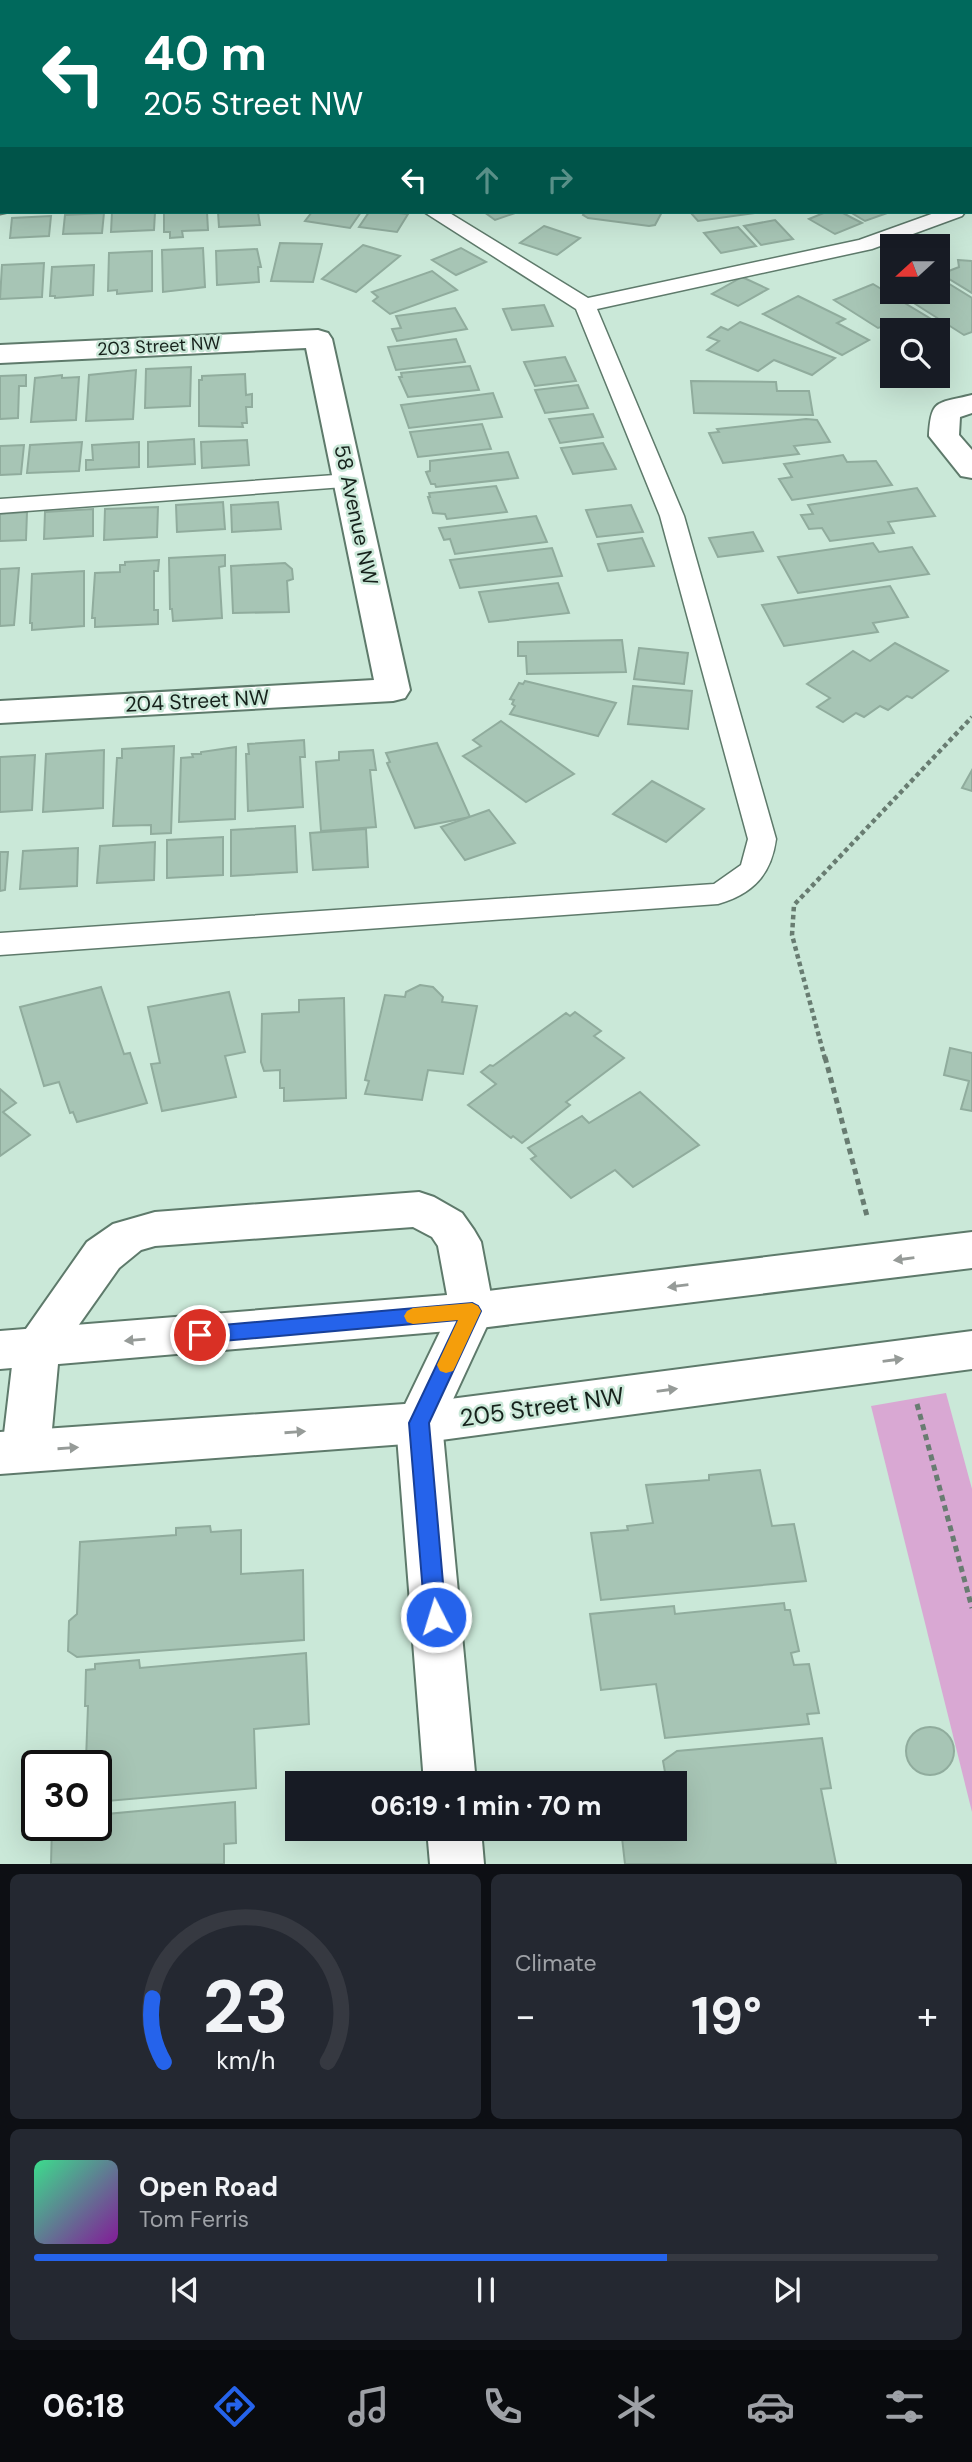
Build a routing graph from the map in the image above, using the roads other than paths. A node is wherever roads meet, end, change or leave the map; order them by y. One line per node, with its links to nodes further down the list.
1 (437, 214): 3 (lane)
2 (950, 214): 3 (lane)
3 (585, 304): 12 (lane)
4 (318, 339): 5 (street, 203 Street NW); 8 (street, 58 Avenue NW)
5 (0, 354)
6 (958, 408): 7 (street)
7 (972, 469)
8 (349, 481): 9 (lane); 10 (street, 58 Avenue NW)
9 (0, 506)
10 (393, 690): 11 (street, 204 Street NW)
11 (0, 712)
12 (0, 944)
13 (972, 1250): 14 (street, one-way to 14)
14 (472, 1311): 15 (street, one-way to 15); 15 (street, 205 Street NW); 17 (street)
15 (19, 1349): 18 (street, 205 Street NW)
16 (972, 1350): 17 (street, 205 Street NW, one-way to 16)
17 (419, 1423): 18 (street, 205 Street NW, one-way to 17); 19 (street)
18 (13, 1452)
19 (449, 1771)
20 (455, 1841): 21 (street)
21 (457, 1864)

